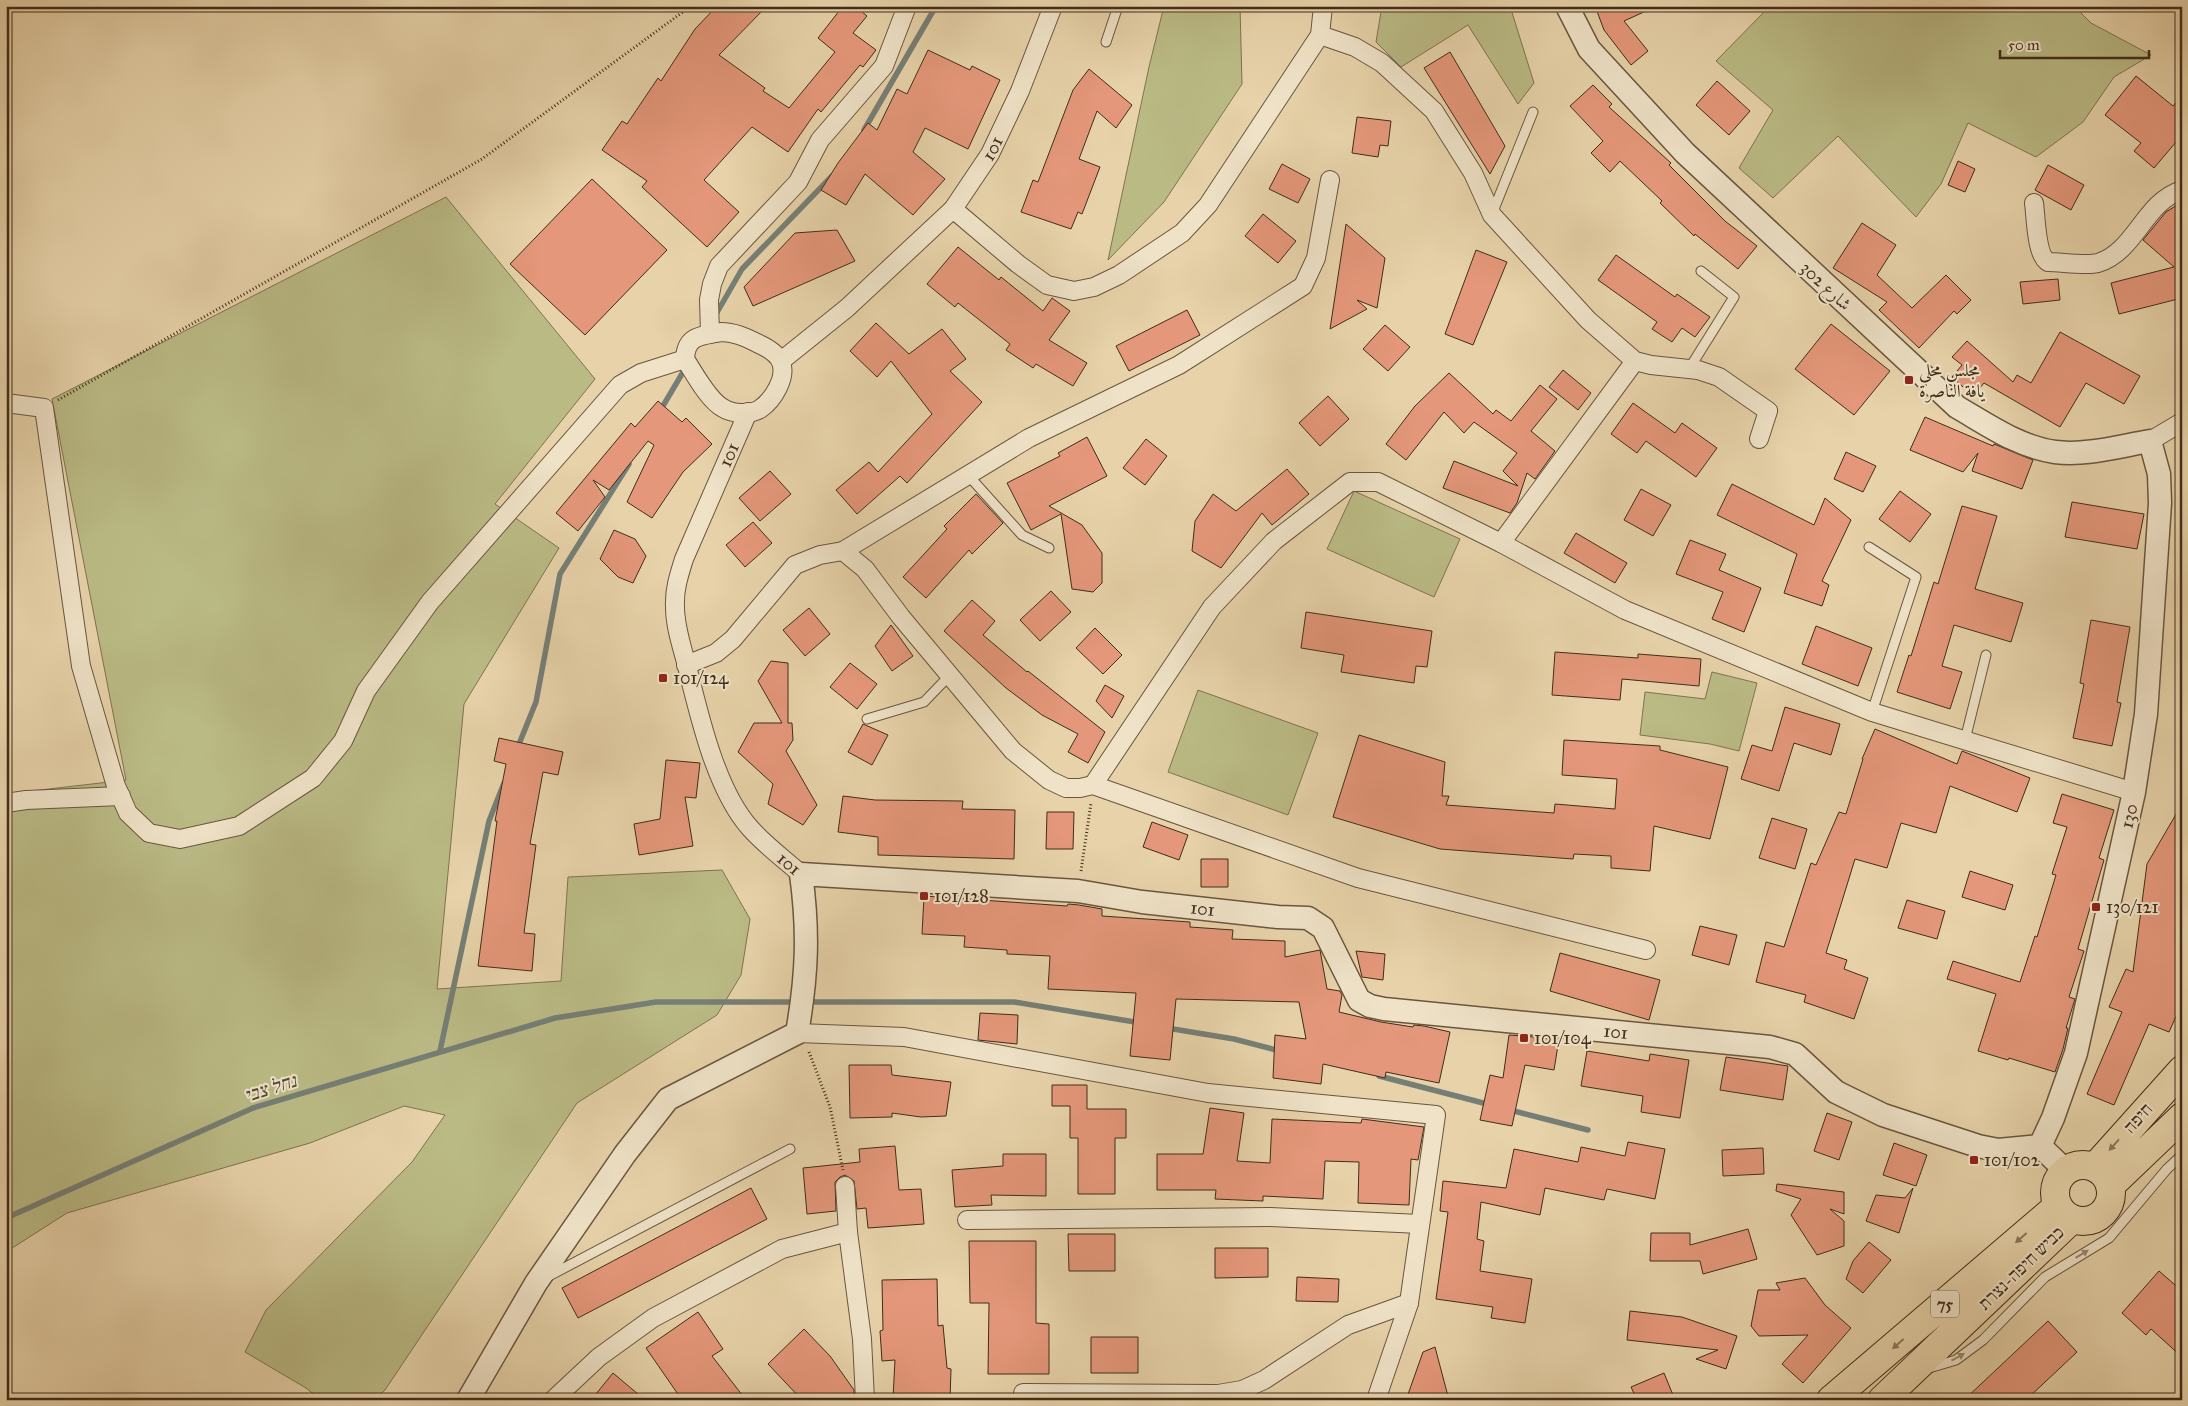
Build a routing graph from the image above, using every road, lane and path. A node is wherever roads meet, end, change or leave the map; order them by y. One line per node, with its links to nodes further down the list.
1 (691, 6): 22 (path)
2 (907, 6): 16 (street)
3 (1053, 6): 13 (street, 101)
4 (1118, 6): 8 (lane)
5 (1323, 6): 7 (street)
6 (1567, 6): 26 (street, شارع 302)
7 (1320, 35): 13 (street); 14 (street)
8 (1106, 42)
9 (1533, 112): 14 (lane)
10 (1330, 180): 27 (street)
11 (2182, 190): 12 (street)
12 (2034, 204)
13 (953, 209): 18 (street, 101)
14 (1492, 215): 19 (street)
15 (1701, 271): 20 (lane)
16 (710, 334): 17 (street); 18 (street)
17 (685, 360): 23 (street); 40 (street)
18 (780, 362): 23 (street)
19 (1635, 362): 20 (street); 28 (street)
20 (1688, 369): 25 (street)
21 (6, 403): 22 (street)
22 (44, 408): 40 (street)
23 (748, 412): 33 (street, 101)
24 (2182, 422): 26 (street)
25 (1760, 439)
26 (2150, 441): 39 (street, 130)
27 (968, 475): 30 (lane); 31 (street)
28 (1502, 544): 35 (street); 38 (street)
29 (1869, 547): 35 (lane)
30 (1049, 548)
31 (843, 551): 33 (street); 34 (street)
32 (1986, 655): 37 (lane)
33 (686, 665): 42 (street, 101)
34 (950, 676): 36 (lane); 38 (street)
35 (1872, 712): 37 (street)
36 (867, 719)
37 (1965, 740): 39 (street)
38 (1093, 785): 43 (path); 44 (street)
39 (2134, 792): 48 (street, 130)
40 (121, 796): 41 (street)
41 (6, 803)
42 (801, 874): 43 (street, 101); 45 (street)
43 (1078, 891): 48 (street, 101)
44 (1646, 950)
45 (797, 1033): 53 (path); 56 (street); 58 (street)
46 (2182, 1070): 52 (highway, חיפה, one-way to 52)
47 (2182, 1117): 52 (highway, חיפה)
48 (2040, 1146): 51 (street)
49 (790, 1149): 58 (lane)
50 (2182, 1155): 61 (lane, one-way to 50)
51 (2065, 1170): 52 (highway); 54 (highway)
52 (2103, 1176): 54 (highway)
53 (845, 1186): 57 (street)
54 (2065, 1213): 60 (highway, כביש חיפה-נצרת / 75, one-way to 60); 61 (highway, כביש חיפה-נצרת / 75)
55 (967, 1220): 56 (street)
56 (1420, 1224): 59 (street)
57 (848, 1232): 65 (street); 66 (street)
58 (536, 1283): 64 (street)
59 (1409, 1303): 62 (street); 67 (street)
60 (1870, 1368): 63 (street); 68 (highway, כביש חיפה-נצרת / 75)
61 (1912, 1372): 63 (highway, כביש חיפה-נצרת / 75)
62 (1023, 1393)
63 (1888, 1398)
64 (468, 1400)
65 (553, 1400)
66 (865, 1400)
67 (1376, 1400)
68 (1831, 1400)

